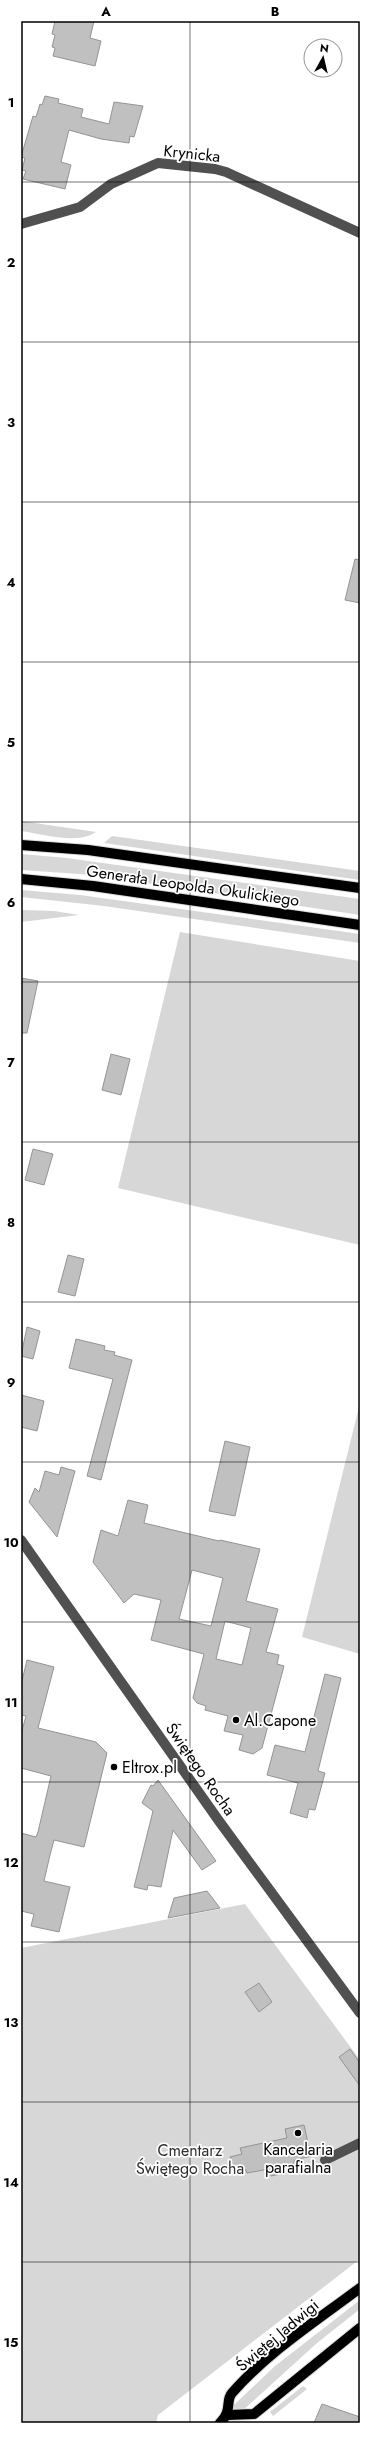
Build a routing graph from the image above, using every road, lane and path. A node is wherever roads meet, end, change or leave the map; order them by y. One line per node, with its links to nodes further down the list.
1 (21, 224): 2 (street, Krynicka)
2 (360, 233)
3 (21, 845): 5 (main road, Generała Leopolda Okulickiego)
4 (21, 879): 6 (main road, Generała Leopolda Okulickiego)
5 (360, 888)
6 (360, 925)
7 (21, 1540): 8 (street, Świętego Rocha)
8 (360, 2013)
9 (360, 2143): 10 (street)
10 (325, 2160)
11 (360, 2288): 13 (main road, Świętej Jadwigi)
12 (360, 2328): 13 (main road)
13 (228, 2415): 14 (main road)
14 (220, 2423)

